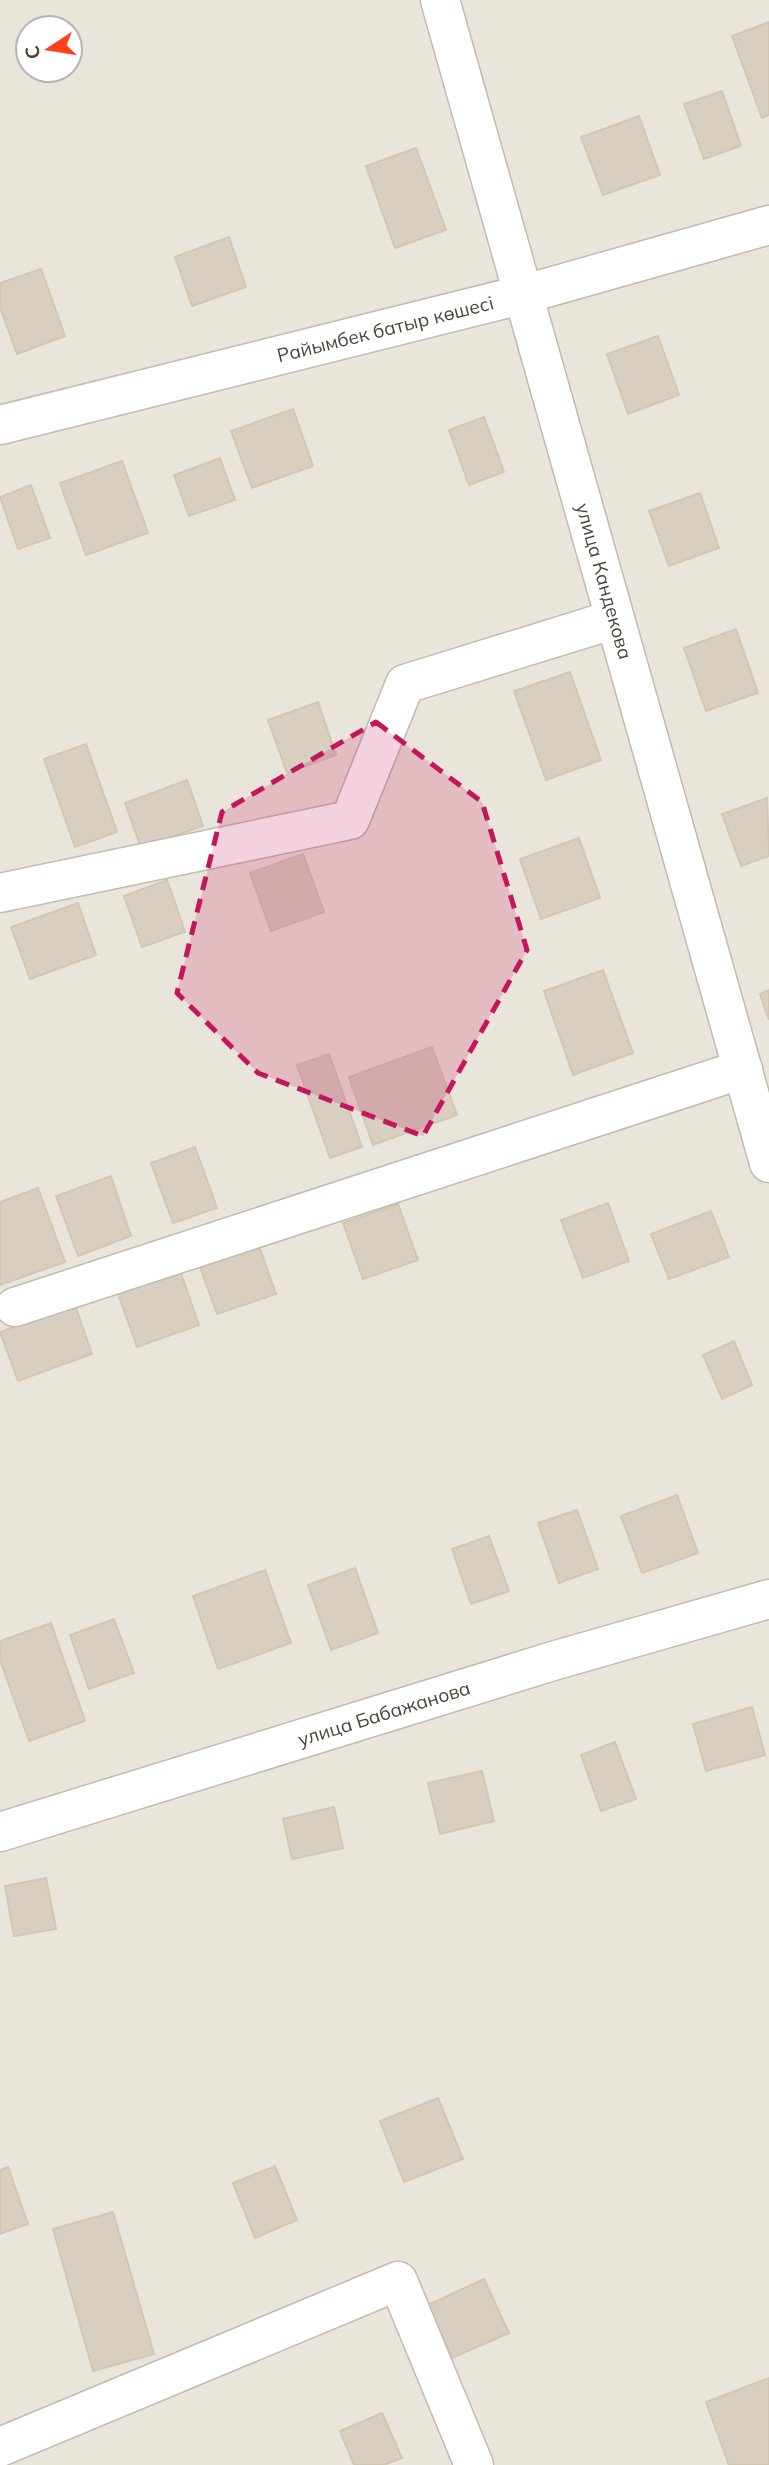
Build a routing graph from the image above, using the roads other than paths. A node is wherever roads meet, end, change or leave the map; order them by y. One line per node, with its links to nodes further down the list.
1 (440, 0): 3 (street, улица Кандекова)
2 (769, 225): 3 (street, Райымбек батыр көшесі)
3 (525, 294): 4 (street, Райымбек батыр көшесі); 5 (street, улица Кандекова)
4 (0, 425)
5 (615, 619): 6 (street); 7 (street, улица Кандекова)
6 (0, 892)
7 (743, 1069): 8 (street, улица Кандекова); 9 (street)
8 (769, 1163)
9 (15, 1307)
10 (769, 1599): 11 (street, улица Бабажанова)
11 (0, 1832)
12 (0, 2447): 13 (street)
13 (474, 2465)

